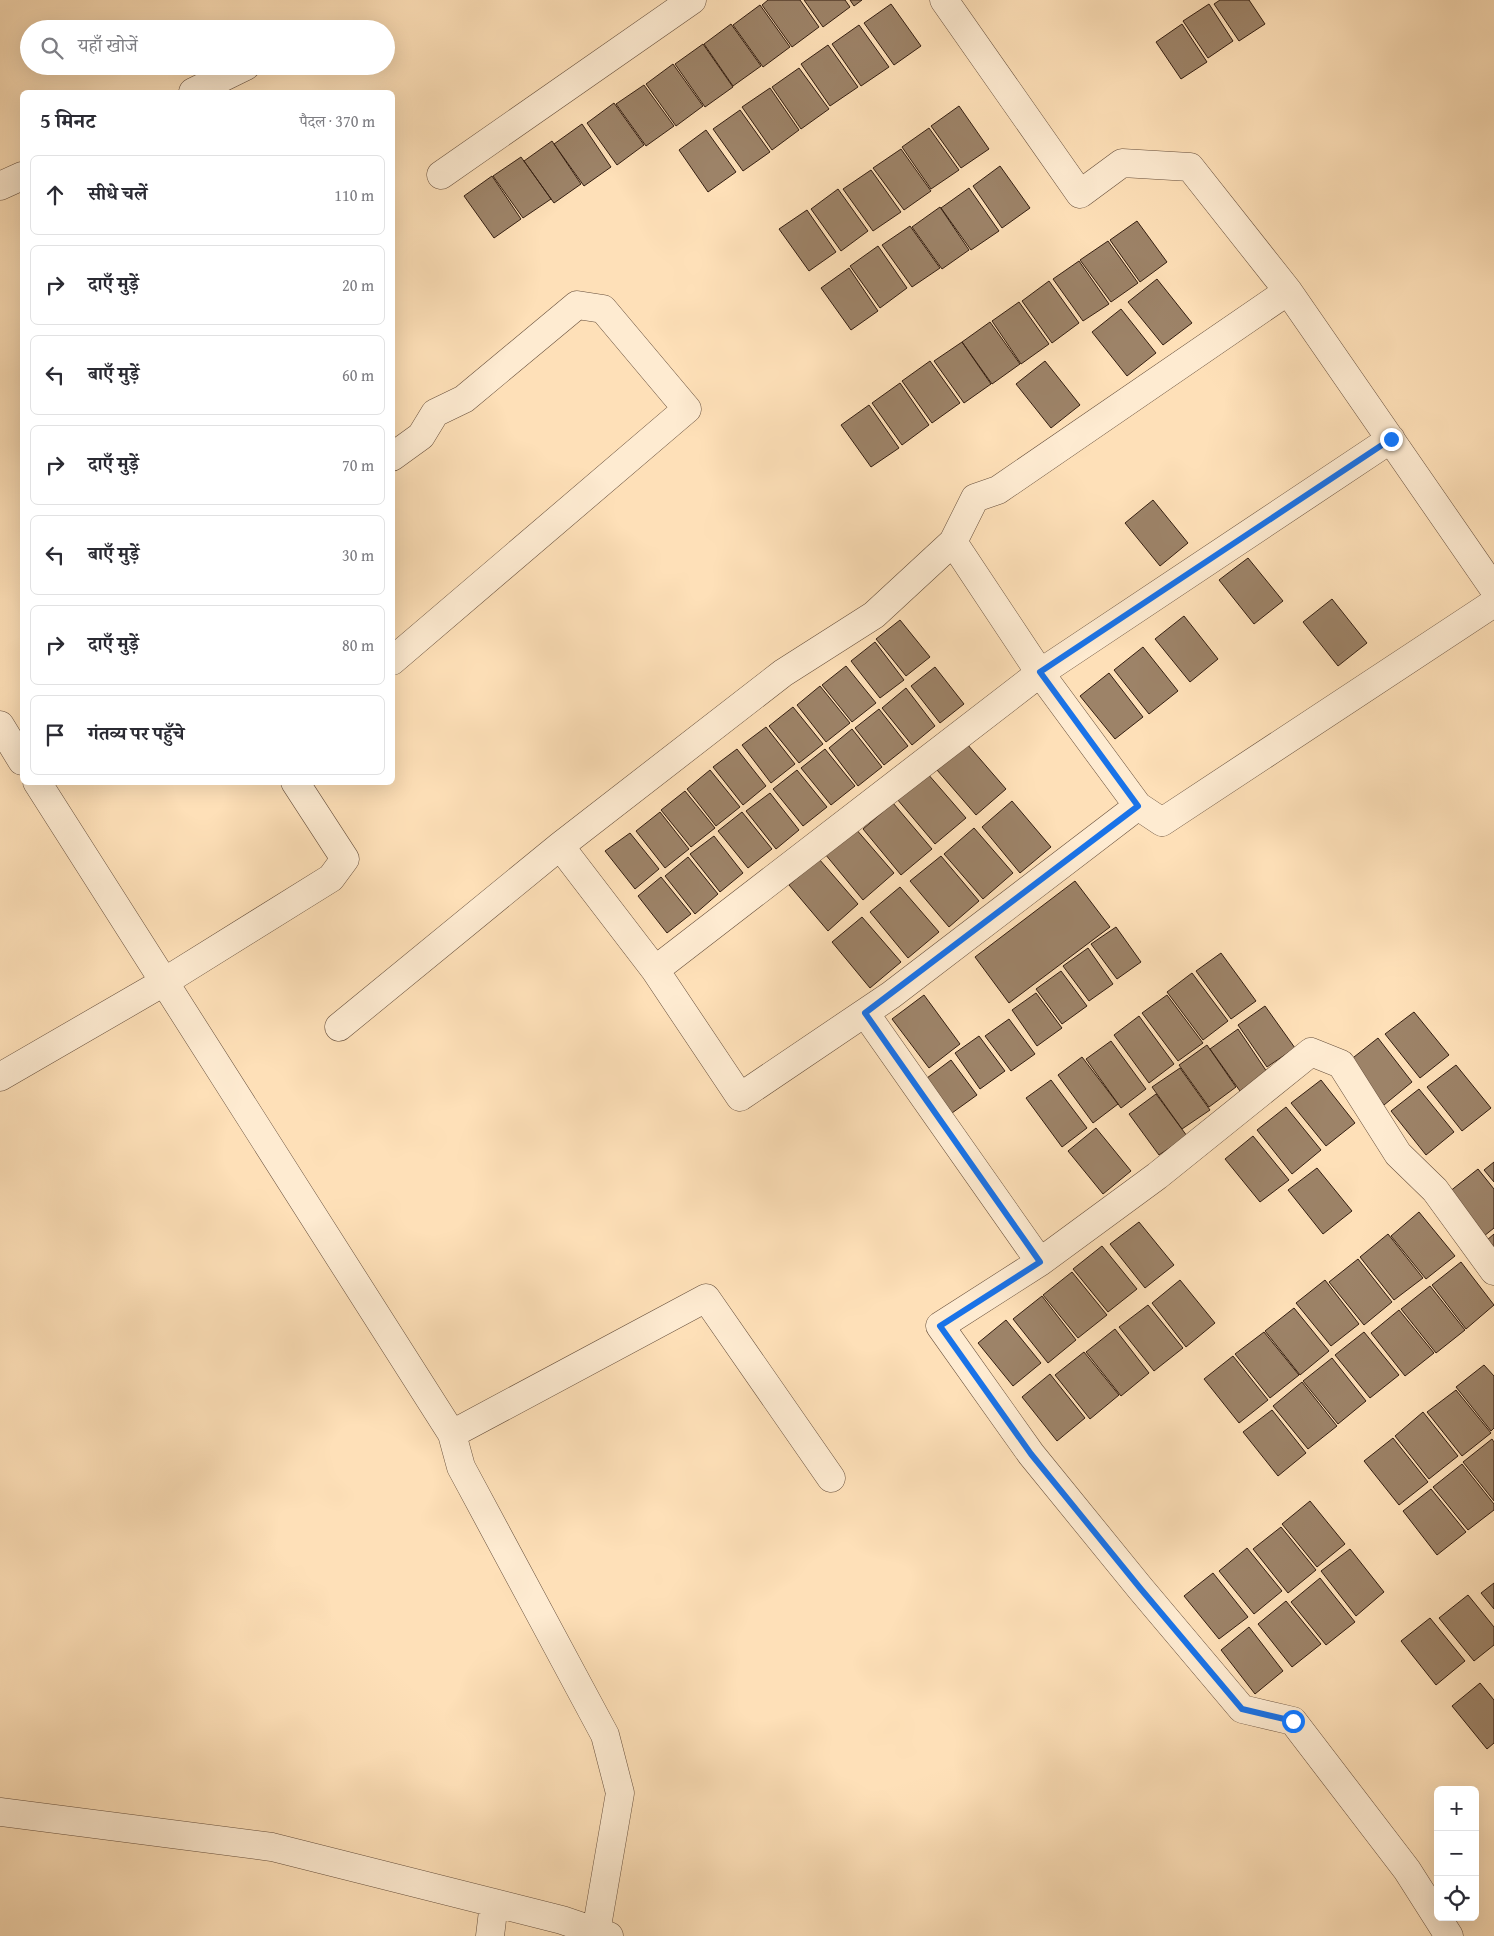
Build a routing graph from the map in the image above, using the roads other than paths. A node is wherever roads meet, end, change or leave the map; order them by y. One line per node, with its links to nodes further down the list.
1 (692, 0): 5 (street)
2 (944, 0): 8 (street)
3 (228, 75): 4 (street)
4 (197, 90)
5 (442, 175)
6 (20, 177): 7 (street)
7 (0, 186)
8 (1288, 291): 9 (street); 11 (street)
9 (1391, 439): 12 (street); 15 (street)
10 (395, 455): 14 (street)
11 (953, 542): 15 (street); 21 (street)
12 (1494, 589)
13 (1494, 603): 20 (street)
14 (395, 659)
15 (1040, 672): 20 (street); 22 (street)
16 (0, 726): 17 (street)
17 (20, 758)
18 (38, 785): 23 (street)
19 (297, 785): 23 (street)
20 (1138, 806): 24 (street)
21 (560, 846): 22 (street); 25 (street)
22 (655, 970): 24 (street)
23 (164, 982): 26 (street); 29 (street)
24 (865, 1013): 27 (street)
25 (339, 1027)
26 (0, 1077)
27 (1040, 1262): 28 (street); 35 (street)
28 (1494, 1271)
29 (452, 1434): 30 (street); 33 (street)
30 (832, 1478)
31 (0, 1812): 32 (street)
32 (494, 1904): 33 (street); 34 (street)
33 (603, 1934)
34 (490, 1936)
35 (1449, 1936)

